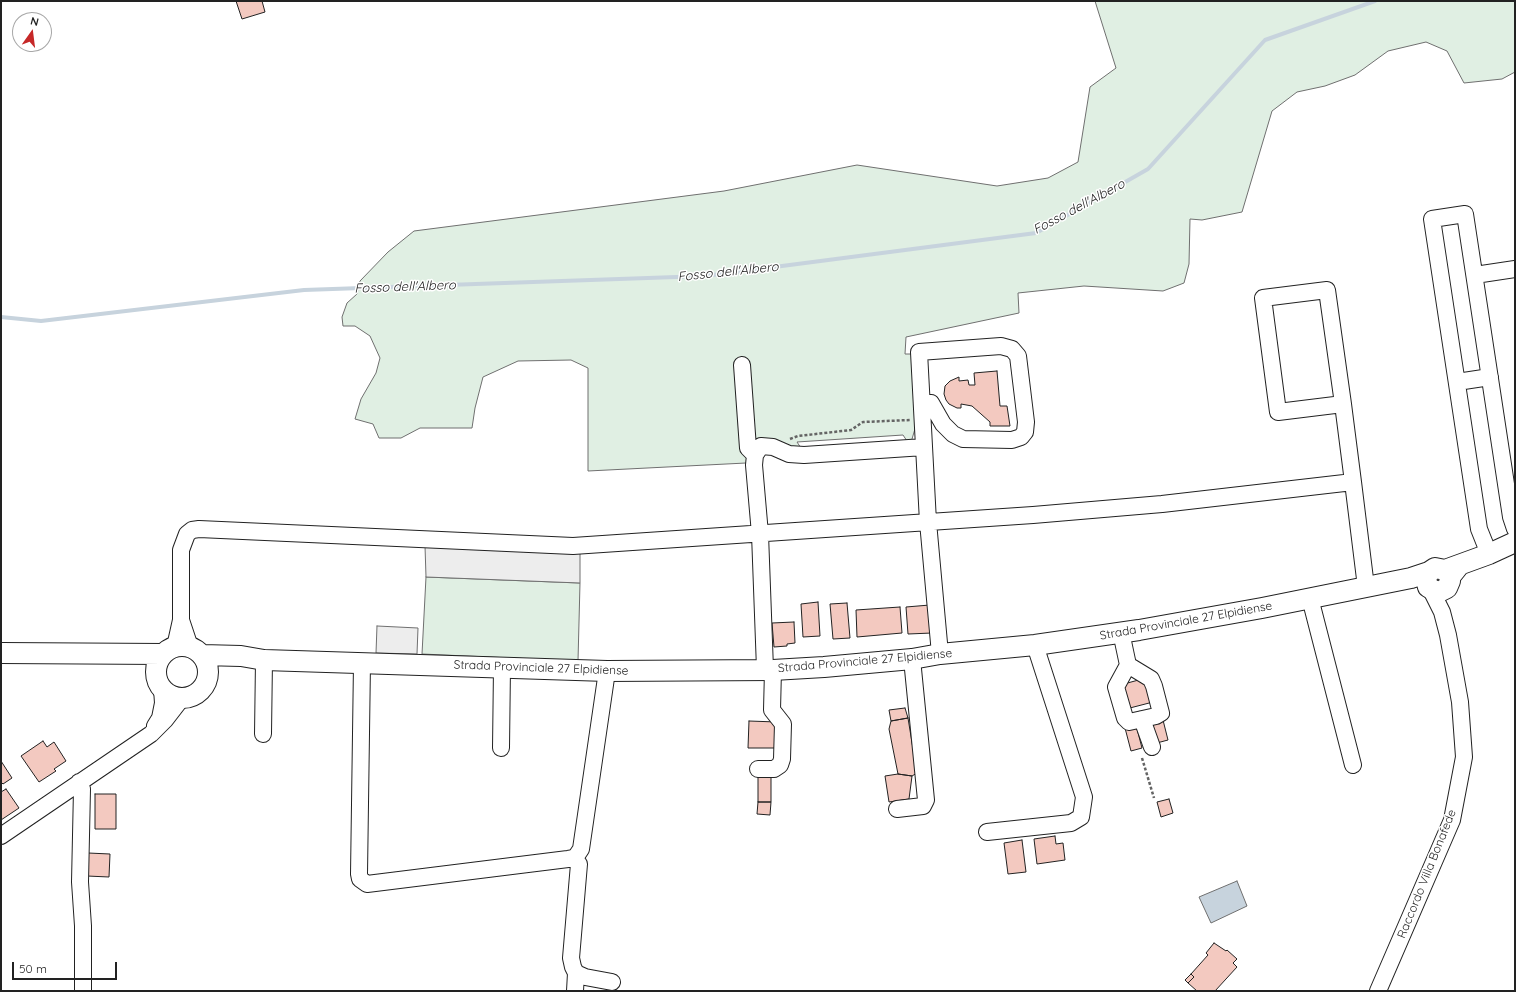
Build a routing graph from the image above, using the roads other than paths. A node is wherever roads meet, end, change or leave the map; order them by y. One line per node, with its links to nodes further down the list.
1 (1515, 269): 2 (street)
2 (1475, 275): 4 (street); 5 (street)
3 (742, 365): 9 (street)
4 (1490, 377): 5 (street); 11 (street)
5 (1457, 382): 16 (street)
6 (922, 404): 6 (street); 8 (street)
7 (1343, 404): 7 (street); 10 (street)
8 (924, 447): 9 (street); 12 (street)
9 (755, 455): 14 (street)
10 (1353, 482): 12 (street); 18 (street)
11 (1511, 495): 13 (street)
12 (928, 522): 14 (street); 24 (street)
13 (1515, 529)
14 (760, 534): 22 (street); 31 (street)
15 (1515, 542): 16 (main road, Strada Provinciale 27 Elpidiense)
16 (1489, 554): 17 (main road, Strada Provinciale 27 Elpidiense)
17 (1438, 576): 18 (main road, Strada Provinciale 27 Elpidiense); 52 (street, Raccordo Villa Bonafede)
18 (1366, 587): 19 (main road, Strada Provinciale 27 Elpidiense)
19 (1310, 598): 20 (main road, Strada Provinciale 27 Elpidiense); 41 (street)
20 (1121, 632): 21 (main road, Strada Provinciale 27 Elpidiense); 29 (street)
21 (1035, 645): 24 (main road, Strada Provinciale 27 Elpidiense); 45 (street)
22 (183, 651): 25 (main road, Strada Provinciale 27 Elpidiense); 27 (main road, Strada Provinciale 27 Elpidiense); 33 (main road); 34 (main road)
23 (1, 653): 25 (main road, Strada Provinciale 27 Elpidiense)
24 (940, 654): 26 (main road, Strada Provinciale 27 Elpidiense)
25 (132, 655): 33 (main road)
26 (912, 659): 31 (main road, Strada Provinciale 27 Elpidiense); 44 (street)
27 (264, 660): 28 (main road, Strada Provinciale 27 Elpidiense); 34 (main road, Strada Provinciale 27 Elpidiense); 38 (street)
28 (362, 663): 30 (main road, Strada Provinciale 27 Elpidiense); 47 (street)
29 (1128, 665): 36 (street); 36 (street)
30 (502, 667): 32 (main road, Strada Provinciale 27 Elpidiense); 40 (street)
31 (769, 670): 32 (main road, Strada Provinciale 27 Elpidiense); 42 (street)
32 (607, 671): 47 (street)
33 (159, 682): 35 (main road); 37 (street)
34 (206, 684): 35 (main road, Strada Provinciale 27 Elpidiense)
35 (182, 698): 37 (street)
36 (1142, 719): 39 (street)
37 (151, 734): 43 (street)
38 (263, 734)
39 (1152, 747)
40 (501, 748)
41 (1353, 765)
42 (758, 769)
43 (79, 782): 46 (street); 50 (street)
44 (897, 809)
45 (988, 832)
46 (1, 836)
47 (574, 858): 48 (street)
48 (576, 973): 49 (street); 51 (street)
49 (612, 982)
50 (83, 991)
51 (576, 991)
52 (1378, 991)

